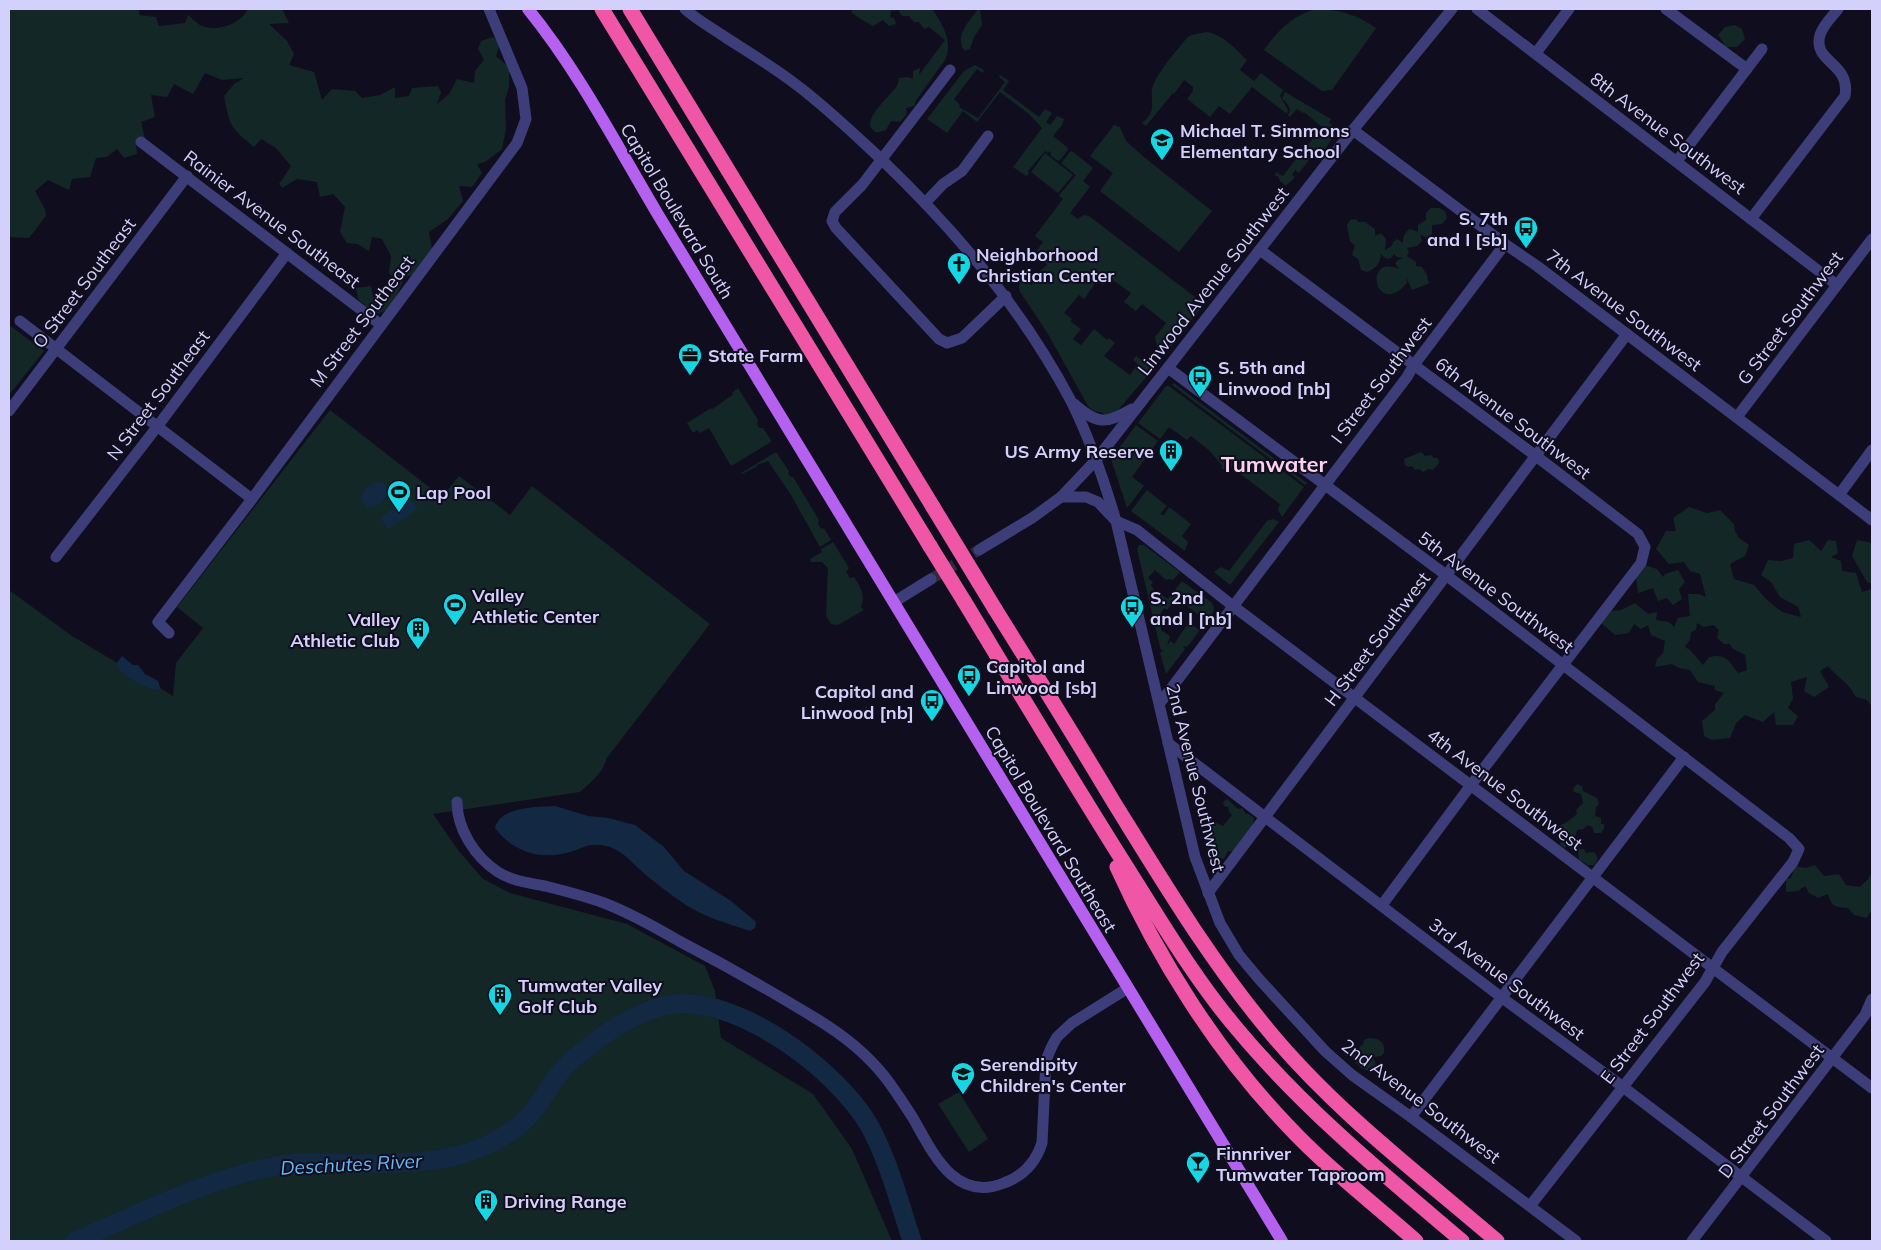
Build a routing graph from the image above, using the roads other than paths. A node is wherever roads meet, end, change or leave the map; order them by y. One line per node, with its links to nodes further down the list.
1 (489, 9): 30 (street, M Street Southeast)
2 (528, 9): 40 (main road, Capitol Boulevard South)
3 (602, 9): 64 (highway, bridge)
4 (630, 9): 83 (highway, bridge)
5 (1452, 9): 15 (street, Linwood Avenue Southwest)
6 (1477, 9): 12 (street, 8th Avenue Southwest)
7 (1569, 9): 12 (street)
8 (1666, 9): 13 (street)
9 (1838, 9): 22 (street)
10 (688, 10): 18 (street)
11 (1762, 49): 13 (street)
12 (1536, 53): 19 (street, 8th Avenue Southwest)
13 (1747, 69): 19 (street)
14 (950, 70): 18 (street)
15 (1353, 130): 24 (street, 7th Avenue Southwest); 25 (street, Linwood Avenue Southwest)
16 (988, 136): 21 (street)
17 (142, 142): 20 (street, Rainier Avenue Southeast)
18 (881, 160): 21 (street); 28 (street)
19 (1677, 161): 22 (street, 8th Avenue Southwest)
20 (187, 176): 26 (street, Rainier Avenue Southeast); 32 (street, O Street Southeast)
21 (925, 203): 28 (street)
22 (1752, 219): 27 (street, 8th Avenue Southwest)
23 (1872, 239): 27 (street, G Street Southwest)
24 (1505, 244): 31 (street, 7th Avenue Southwest); 33 (street, I Street Southwest)
25 (1260, 250): 33 (street, 6th Avenue Southwest); 34 (street, Linwood Avenue Southwest)
26 (287, 253): 30 (street, Rainier Avenue Southeast); 39 (street, N Street Southeast)
27 (1837, 285): 38 (street, G Street Southwest)
28 (1006, 296): 35 (street)
29 (20, 321): 32 (street)
30 (381, 325): 47 (street, M Street Southeast)
31 (1627, 334): 38 (street, 7th Avenue Southwest); 42 (street, H Street Southwest)
32 (56, 349): 37 (street, O Street Southeast); 39 (street)
33 (1414, 365): 42 (street, 6th Avenue Southwest); 44 (street, I Street Southwest)
34 (1168, 368): 36 (street, Linwood Avenue Southwest); 44 (street, 5th Avenue Southwest)
35 (1071, 402): 36 (street); 43 (street)
36 (1136, 407): 43 (street, Linwood Avenue Southwest)
37 (9, 411)
38 (1737, 418): 45 (street, 7th Avenue Southwest)
39 (158, 427): 47 (street); 51 (street, N Street Southeast)
40 (792, 435): 54 (main road, Capitol Boulevard Southeast)
41 (1872, 450): 45 (street)
42 (1536, 456): 52 (street, H Street Southwest); 57 (street, 6th Avenue Southwest)
43 (1096, 460): 46 (street, Linwood Avenue Southwest); 49 (street, 2nd Avenue Southwest)
44 (1324, 485): 52 (street, 5th Avenue Southwest); 55 (street, I Street Southwest)
45 (1838, 495): 48 (street, 7th Avenue Southwest)
46 (1061, 497): 49 (street); 50 (street, Linwood Avenue Southwest)
47 (252, 499): 56 (street, M Street Southeast)
48 (1872, 520)
49 (1116, 521): 55 (street, 4th Avenue Southwest); 59 (street, 2nd Avenue Southwest)
50 (980, 550)
51 (56, 557)
52 (1446, 575): 57 (street, 5th Avenue Southwest); 58 (street, H Street Southwest)
53 (932, 580): 54 (street)
54 (894, 602): 71 (main road, Capitol Boulevard Southeast)
55 (1233, 606): 58 (street, 4th Avenue Southwest); 59 (street, I Street Southwest)
56 (169, 633)
57 (1562, 665): 61 (street, 5th Avenue Southwest); 62 (street)
58 (1355, 697): 62 (street, 4th Avenue Southwest); 65 (street, H Street Southwest)
59 (1160, 703): 60 (street, 2nd Avenue Southwest)
60 (1168, 743): 65 (street, 3rd Avenue Southwest); 68 (street, 2nd Avenue Southwest)
61 (1684, 757): 66 (street, 5th Avenue Southwest); 67 (street)
62 (1471, 785): 67 (street, 4th Avenue Southwest); 69 (street)
63 (457, 802): 71 (street)
64 (1095, 817): 81 (highway); 82 (highway)
65 (1265, 817): 68 (street, H Street Southwest); 69 (street, 3rd Avenue Southwest)
66 (1799, 850): 70 (street, E Street Southwest)
67 (1593, 878): 70 (street, 4th Avenue Southwest); 72 (street)
68 (1208, 893): 77 (street, 2nd Avenue Southwest)
69 (1382, 905): 72 (street, 3rd Avenue Southwest)
70 (1714, 968): 74 (street, 4th Avenue Southwest); 75 (street, E Street Southwest)
71 (1128, 988): 80 (main road, Capitol Boulevard Southeast)
72 (1501, 997): 75 (street, 3rd Avenue Southwest); 77 (street)
73 (1872, 999): 74 (street, D Street Southwest)
74 (1833, 1058): 76 (street, 4th Avenue Southwest); 78 (street, D Street Southwest)
75 (1623, 1087): 78 (street, 3rd Avenue Southwest); 79 (street, E Street Southwest)
76 (1872, 1088)
77 (1411, 1117): 79 (street, 2nd Avenue Southwest)
78 (1742, 1178): 85 (street, D Street Southwest); 86 (street, 3rd Avenue Southwest)
79 (1530, 1206): 84 (street, 2nd Avenue Southwest)
80 (1282, 1241)
81 (1416, 1241)
82 (1462, 1241)
83 (1497, 1241)
84 (1576, 1241)
85 (1692, 1241)
86 (1826, 1241)

